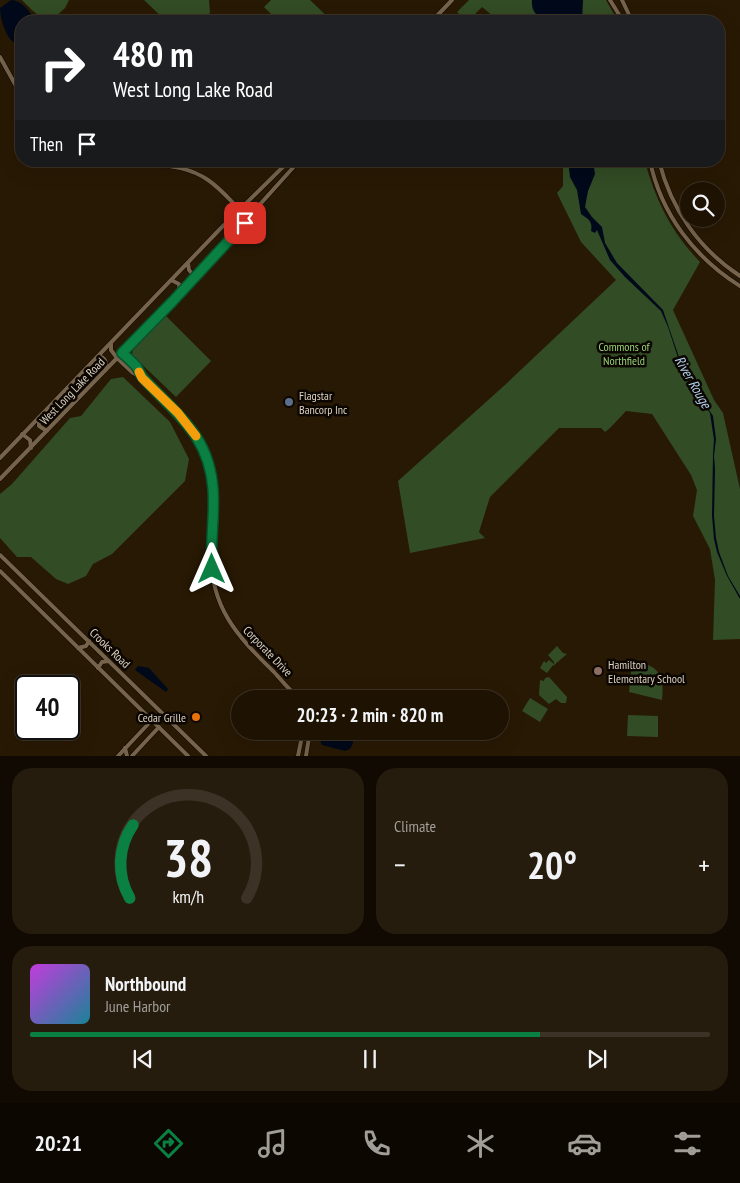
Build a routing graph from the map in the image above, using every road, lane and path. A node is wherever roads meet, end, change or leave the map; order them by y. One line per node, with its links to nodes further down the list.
1 (452, 0): 4 (main road)
2 (610, 0): 5 (main road)
3 (622, 0): 6 (main road)
4 (438, 15)
5 (619, 15)
6 (629, 15)
7 (0, 57): 8 (main road)
8 (15, 84)
9 (175, 167): 16 (main road)
10 (283, 167): 14 (main road, West Long Lake Road)
11 (294, 167): 15 (main road, West Long Lake Road)
12 (652, 167): 21 (main road)
13 (661, 167): 18 (main road)
14 (278, 172): 15 (main road); 16 (main road, West Long Lake Road)
15 (283, 179): 19 (main road, West Long Lake Road)
16 (240, 210): 17 (main road, West Long Lake Road)
17 (189, 261): 19 (main road); 20 (main road, West Long Lake Road)
18 (740, 276)
19 (195, 277): 22 (main road, West Long Lake Road)
20 (171, 280): 22 (main road); 23 (main road, West Long Lake Road)
21 (740, 286)
22 (180, 293): 24 (main road, West Long Lake Road)
23 (112, 341): 25 (main road, West Long Lake Road); 26 (main road)
24 (122, 353): 26 (main road, West Long Lake Road); 28 (main road, Corporate Drive)
25 (98, 356): 27 (main road); 29 (main road, West Long Lake Road)
26 (117, 358): 27 (main road, West Long Lake Road); 28 (main road, Corporate Drive)
27 (106, 370): 30 (main road, West Long Lake Road)
28 (142, 378): 41 (main road, Corporate Drive)
29 (39, 417): 30 (main road); 31 (main road, West Long Lake Road)
30 (47, 431): 32 (main road, West Long Lake Road)
31 (22, 434): 32 (main road); 33 (main road, West Long Lake Road)
32 (30, 448): 34 (main road, West Long Lake Road)
33 (0, 458)
34 (0, 479)
35 (0, 555): 37 (main road, Crooks Road)
36 (0, 571): 38 (main road, Crooks Road)
37 (89, 641): 38 (main road); 39 (main road, Crooks Road)
38 (78, 648): 40 (main road, Crooks Road)
39 (110, 662): 40 (main road); 42 (main road, Crooks Road)
40 (98, 668): 43 (main road, Crooks Road)
41 (289, 690)
42 (166, 716): 43 (main road); 52 (main road, Crooks Road)
43 (152, 720): 44 (main road, Crooks Road); 47 (main road)
44 (159, 727): 50 (main road); 51 (main road, Crooks Road)
45 (301, 740): 53 (main road)
46 (309, 740): 54 (main road)
47 (125, 748): 48 (main road); 49 (main road)
48 (118, 755)
49 (127, 756)
50 (132, 756)
51 (188, 756)
52 (206, 756)
53 (298, 756)
54 (306, 756)

